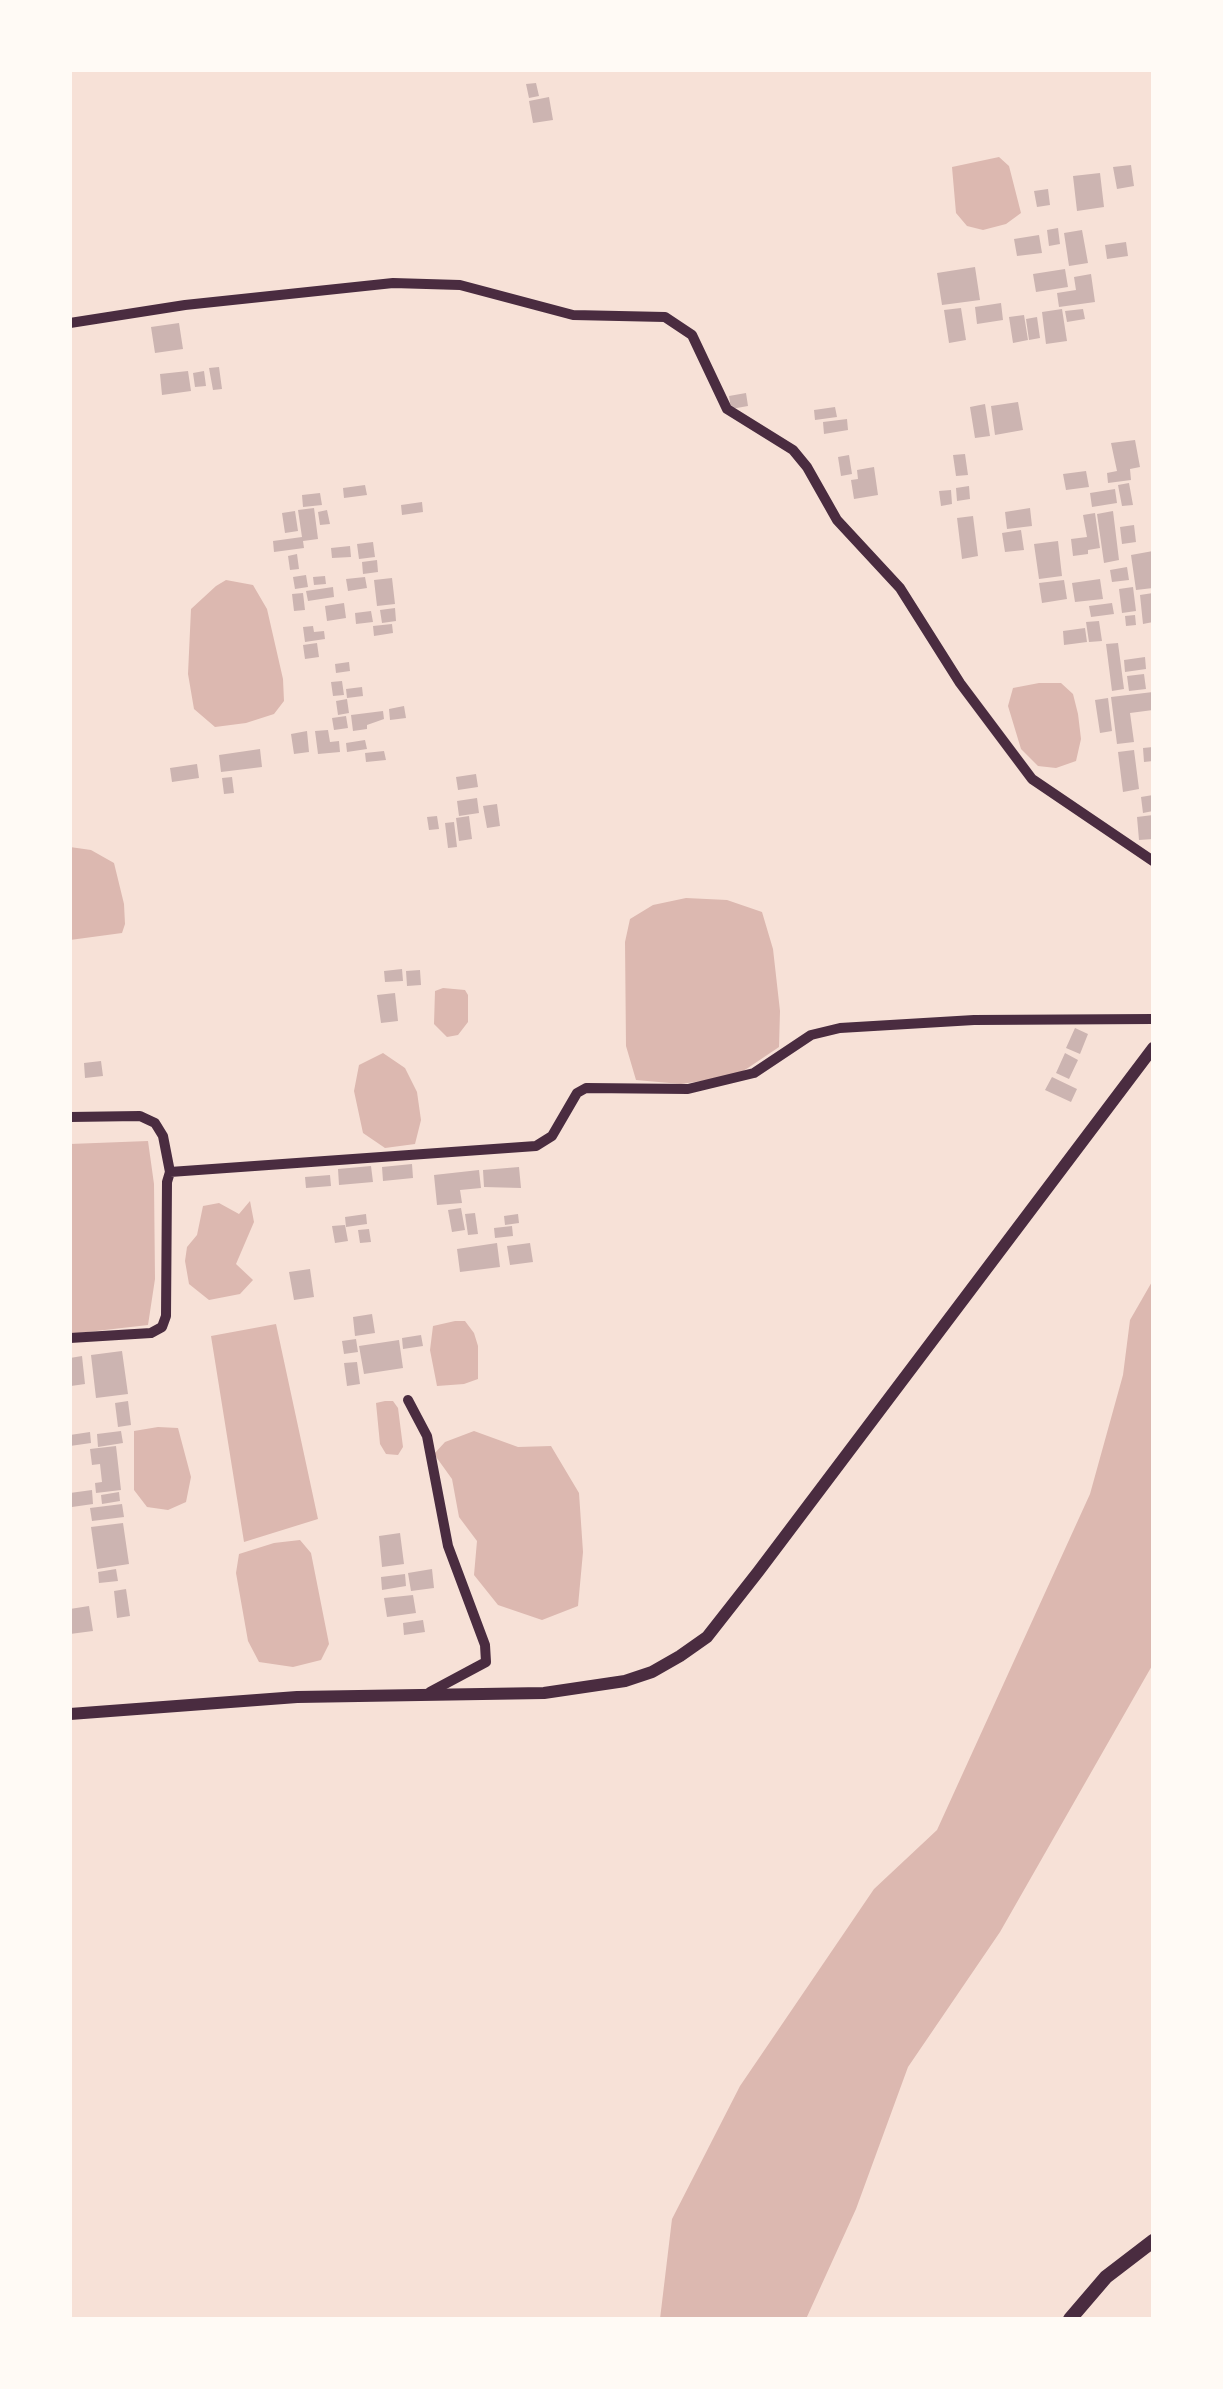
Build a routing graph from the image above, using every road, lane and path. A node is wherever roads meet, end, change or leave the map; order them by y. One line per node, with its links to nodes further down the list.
1 (70, 322): 2 (street)
2 (1153, 861)
3 (1153, 1019): 6 (street)
4 (1153, 1048): 9 (street)
5 (70, 1117): 6 (street)
6 (170, 1172): 7 (street)
7 (70, 1338)
8 (408, 1400): 9 (street)
9 (429, 1692): 10 (street)
10 (70, 1714)
11 (1153, 2242): 12 (main road)
12 (1070, 2319)

